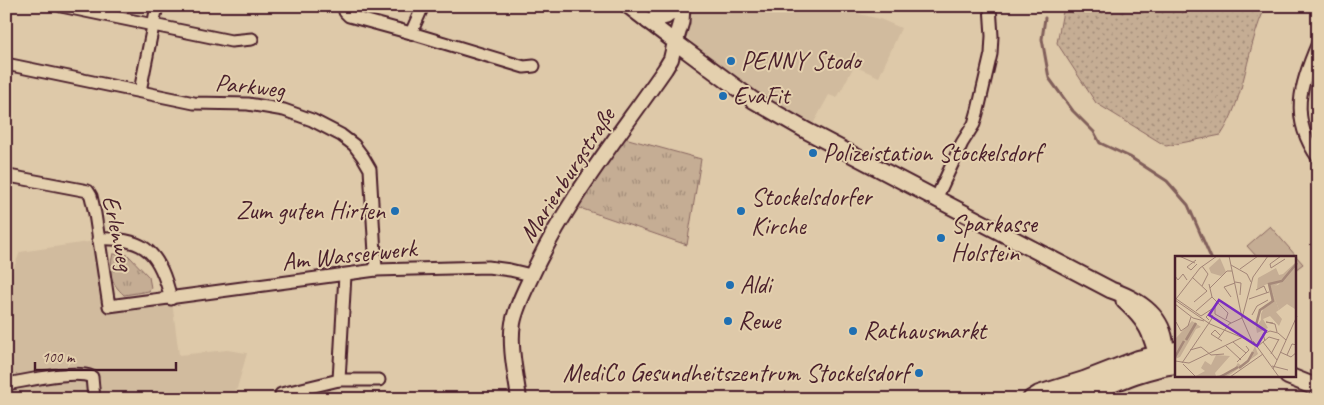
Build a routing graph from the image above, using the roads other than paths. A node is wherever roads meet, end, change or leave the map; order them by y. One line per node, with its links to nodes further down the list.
1 (61, 6): 9 (street)
2 (157, 6): 9 (street)
3 (344, 6): 10 (street)
4 (423, 6): 10 (street)
5 (628, 6): 8 (street)
6 (680, 6): 8 (main road); 12 (main road)
7 (990, 6): 19 (street)
8 (648, 21): 12 (street)
9 (153, 26): 11 (street); 16 (street)
10 (411, 34): 15 (street)
11 (252, 39)
12 (675, 42): 19 (main road); 23 (street, Marienburgstraße)
13 (1318, 43): 17 (street)
14 (6, 64): 16 (street, Parkweg)
15 (534, 66)
16 (140, 91): 21 (street, Parkweg)
17 (1318, 158)
18 (6, 177): 20 (street, Erlenweg)
19 (936, 198): 26 (main road)
20 (98, 240): 24 (street); 25 (street, Erlenweg)
21 (376, 270): 22 (street, Am Wasserwerk); 23 (street, Am Wasserwerk)
22 (345, 275): 24 (street, Am Wasserwerk); 28 (street)
23 (532, 275): 34 (street, Marienburgstraße)
24 (170, 299): 25 (street, Am Wasserwerk)
25 (109, 306)
26 (1168, 358): 35 (main road); 36 (main road)
27 (1293, 378): 31 (main road)
28 (339, 380): 29 (street); 32 (street)
29 (379, 380)
30 (6, 384): 33 (street)
31 (1318, 388)
32 (281, 394)
33 (94, 399)
34 (520, 399)
35 (1031, 399)
36 (1076, 399)

